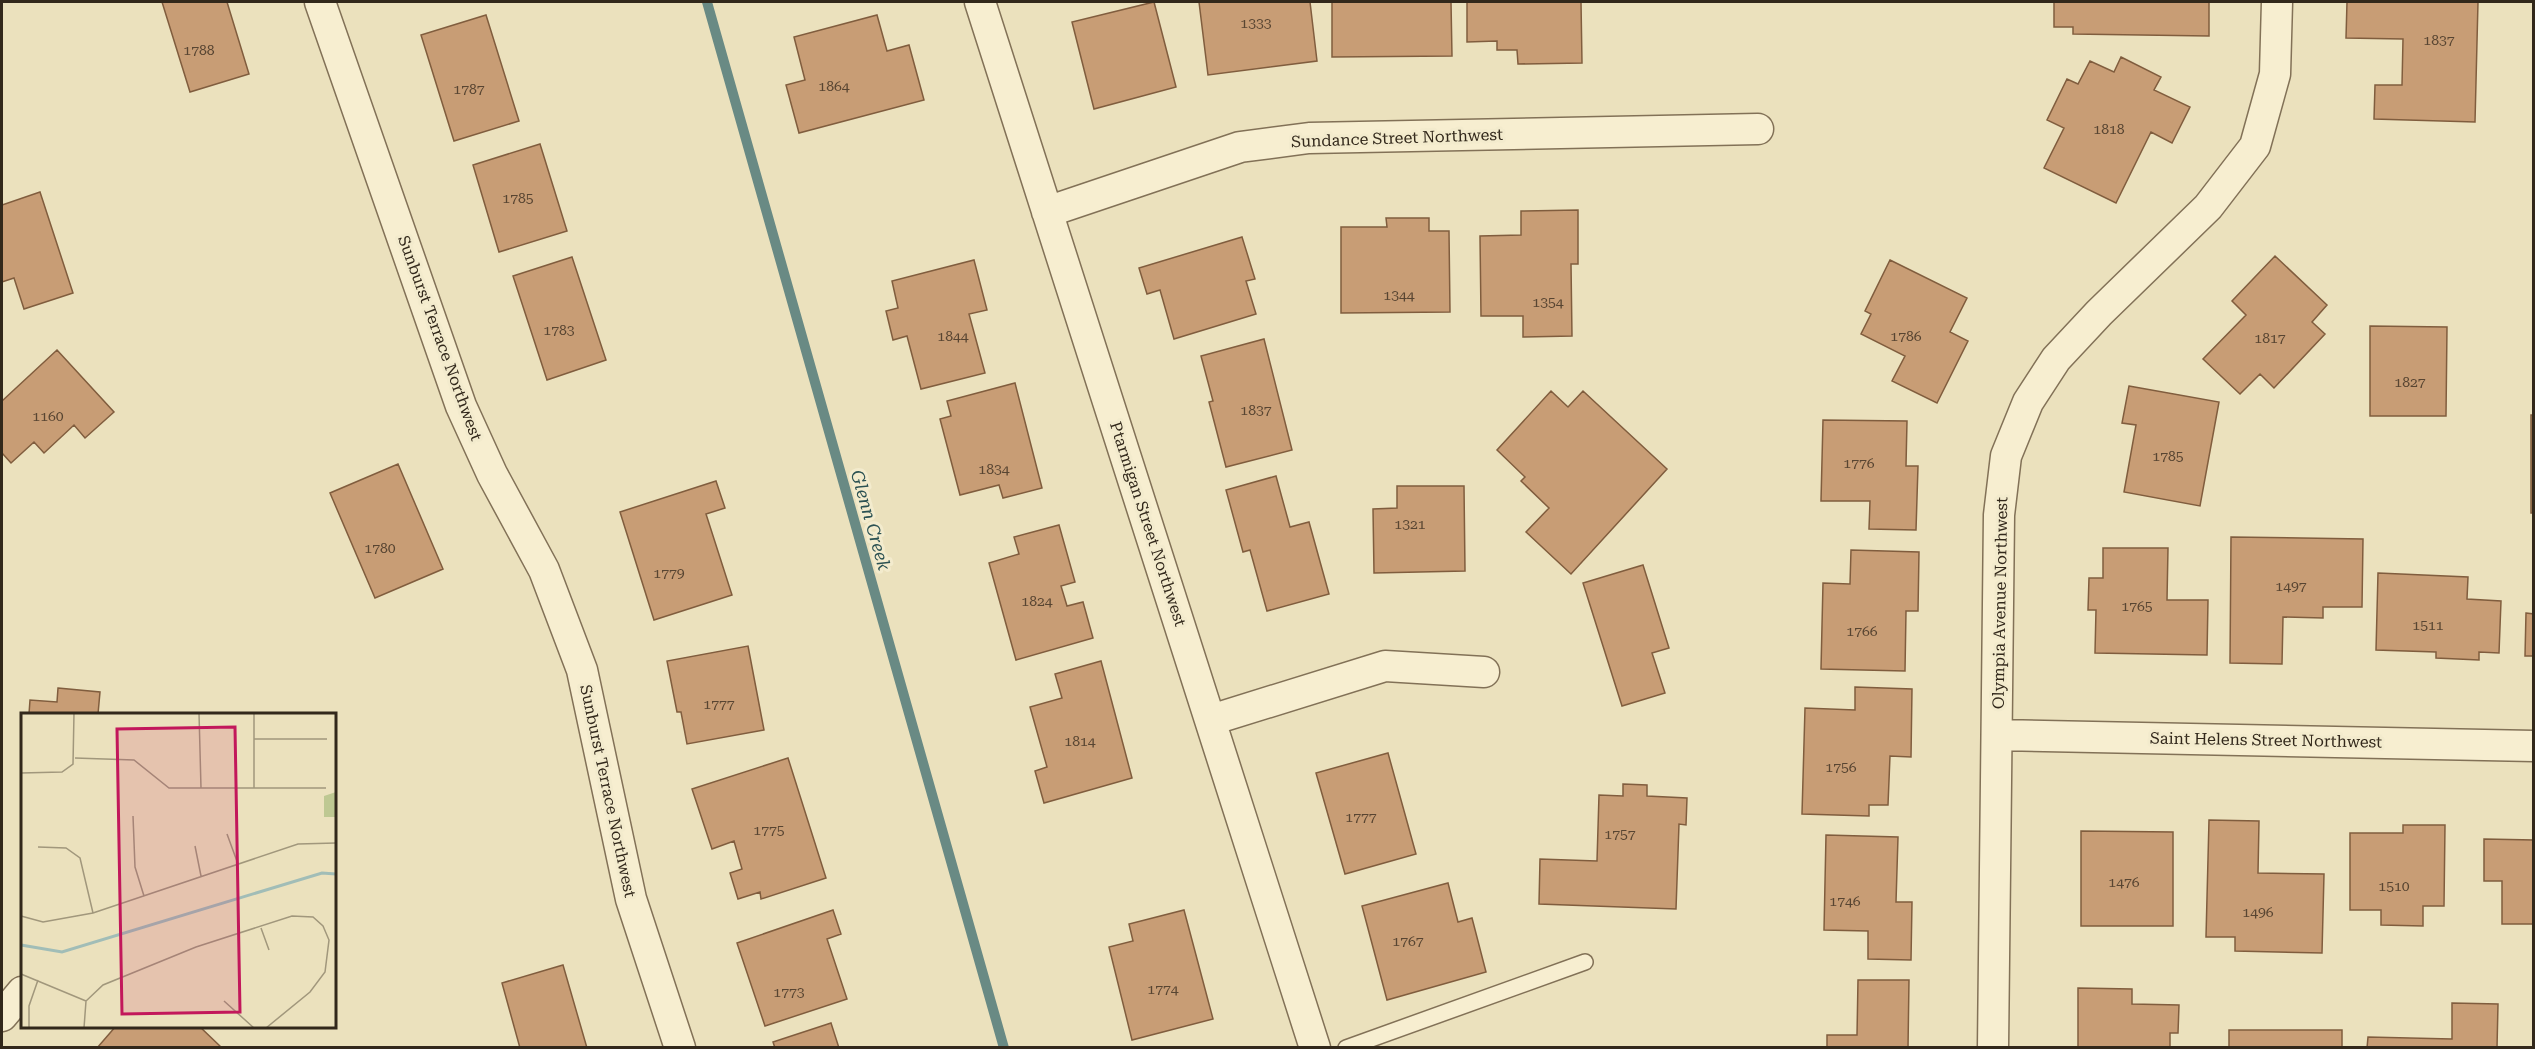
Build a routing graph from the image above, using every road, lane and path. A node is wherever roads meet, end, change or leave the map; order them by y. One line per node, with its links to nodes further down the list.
1 (320, 2): 13 (street, Sunburst Terrace Northwest)
2 (980, 2): 5 (street, Ptarmigan Street Northwest)
3 (2277, 2): 8 (street, Olympia Avenue Northwest)
4 (1758, 129): 5 (street, Sundance Street Northwest)
5 (1047, 212): 7 (street, Ptarmigan Street Northwest)
6 (1484, 672): 7 (street)
7 (1211, 720): 14 (street, Ptarmigan Street Northwest)
8 (1998, 735): 9 (street, Saint Helens Street Northwest); 16 (street, Olympia Avenue Northwest)
9 (2534, 746)
10 (1585, 962): 15 (lane)
11 (21, 993): 12 (street)
12 (2, 1016)
13 (680, 1047)
14 (1315, 1047)
15 (1346, 1047)
16 (1993, 1047)

